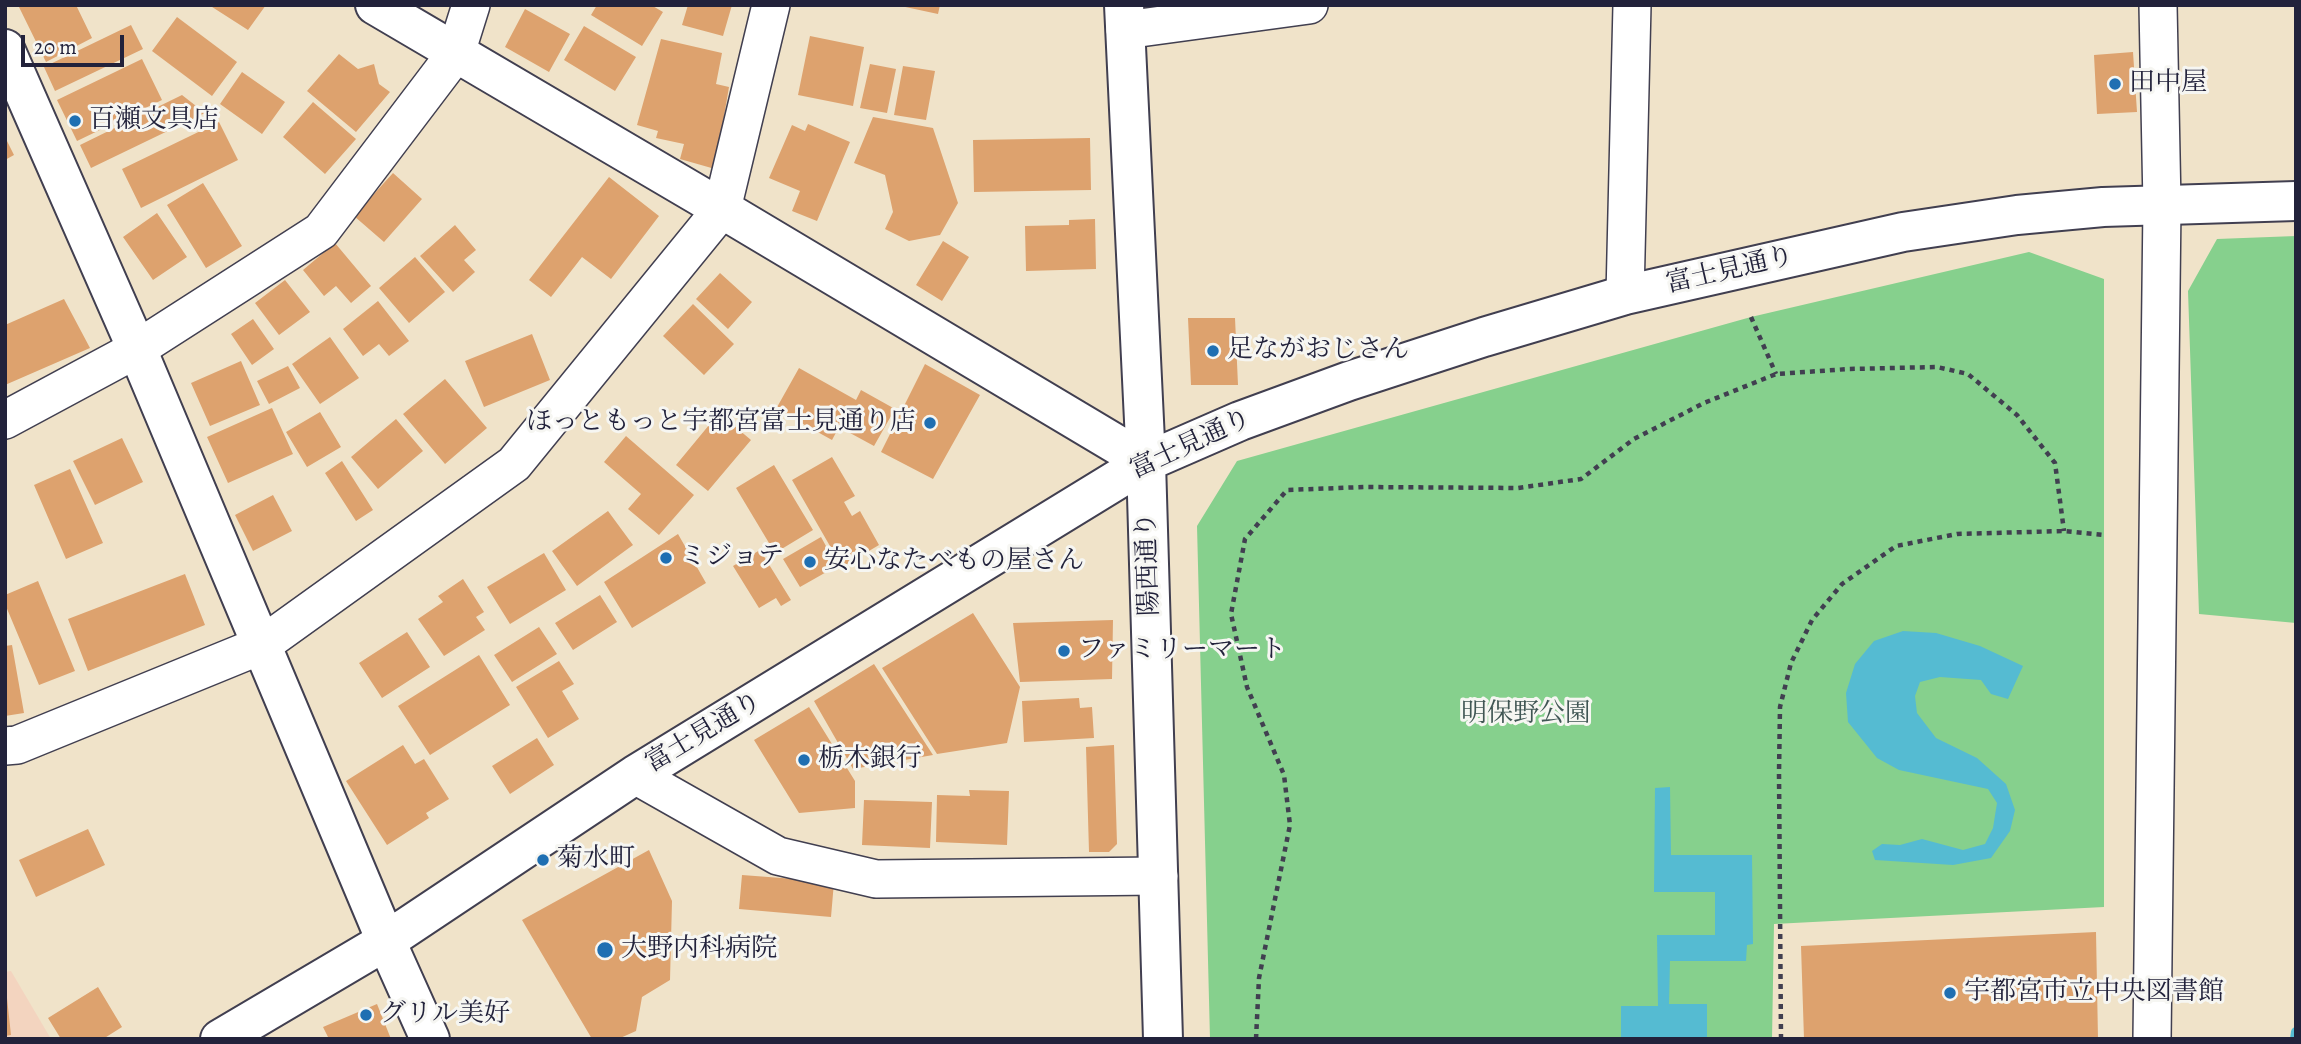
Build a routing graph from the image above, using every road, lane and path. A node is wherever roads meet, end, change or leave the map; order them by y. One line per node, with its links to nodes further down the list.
1 (375, 5): 9 (street)
2 (471, 5): 9 (street)
3 (771, 5): 12 (street)
4 (1310, 5): 7 (street)
5 (1632, 5): 13 (street)
6 (2158, 5): 11 (street)
7 (1125, 18): 18 (street, 陽西通り)
8 (5, 49): 15 (street)
9 (456, 53): 12 (street); 15 (street)
10 (2296, 201): 11 (street, 富士見通り)
11 (2162, 205): 13 (street, 富士見通り); 31 (street)
12 (722, 209): 18 (street); 21 (street)
13 (1625, 295): 18 (street, 富士見通り)
14 (1751, 317): 16 (path)
15 (137, 349): 17 (street); 21 (street)
16 (1776, 374): 19 (path); 29 (path)
17 (5, 420)
18 (1146, 462): 23 (street, 富士見通り); 24 (street, 陽西通り)
19 (2064, 531): 20 (path); 30 (path)
20 (2104, 535)
21 (262, 645): 22 (street); 25 (street)
22 (5, 746)
23 (635, 775): 24 (street); 25 (street, 富士見通り)
24 (1159, 876): 28 (street, 陽西通り)
25 (386, 941): 26 (street, 富士見通り); 27 (street)
26 (220, 1039)
27 (430, 1039)
28 (1163, 1039)
29 (1256, 1039)
30 (1781, 1039)
31 (2152, 1039)

